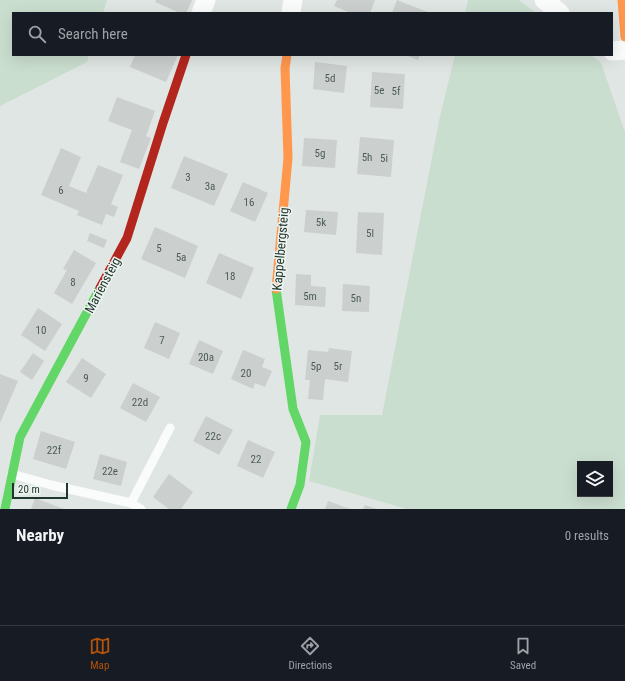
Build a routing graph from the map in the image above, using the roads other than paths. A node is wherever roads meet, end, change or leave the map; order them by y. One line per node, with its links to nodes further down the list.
1 (206, 0): 5 (street)
2 (293, 0): 6 (street)
3 (544, 0): 7 (street)
4 (622, 0): 8 (street)
5 (201, 12)
6 (291, 12)
7 (559, 12)
8 (625, 37)
9 (625, 50): 10 (street)
10 (613, 51)
11 (186, 56): 14 (street, Mariensteig)
12 (286, 56): 18 (street, Kappelbergsteig)
13 (170, 428): 15 (lane)
14 (12, 474): 15 (lane); 16 (street, Mariensteig)
15 (131, 503): 17 (lane)
16 (5, 509)
17 (141, 509)
18 (291, 509)

